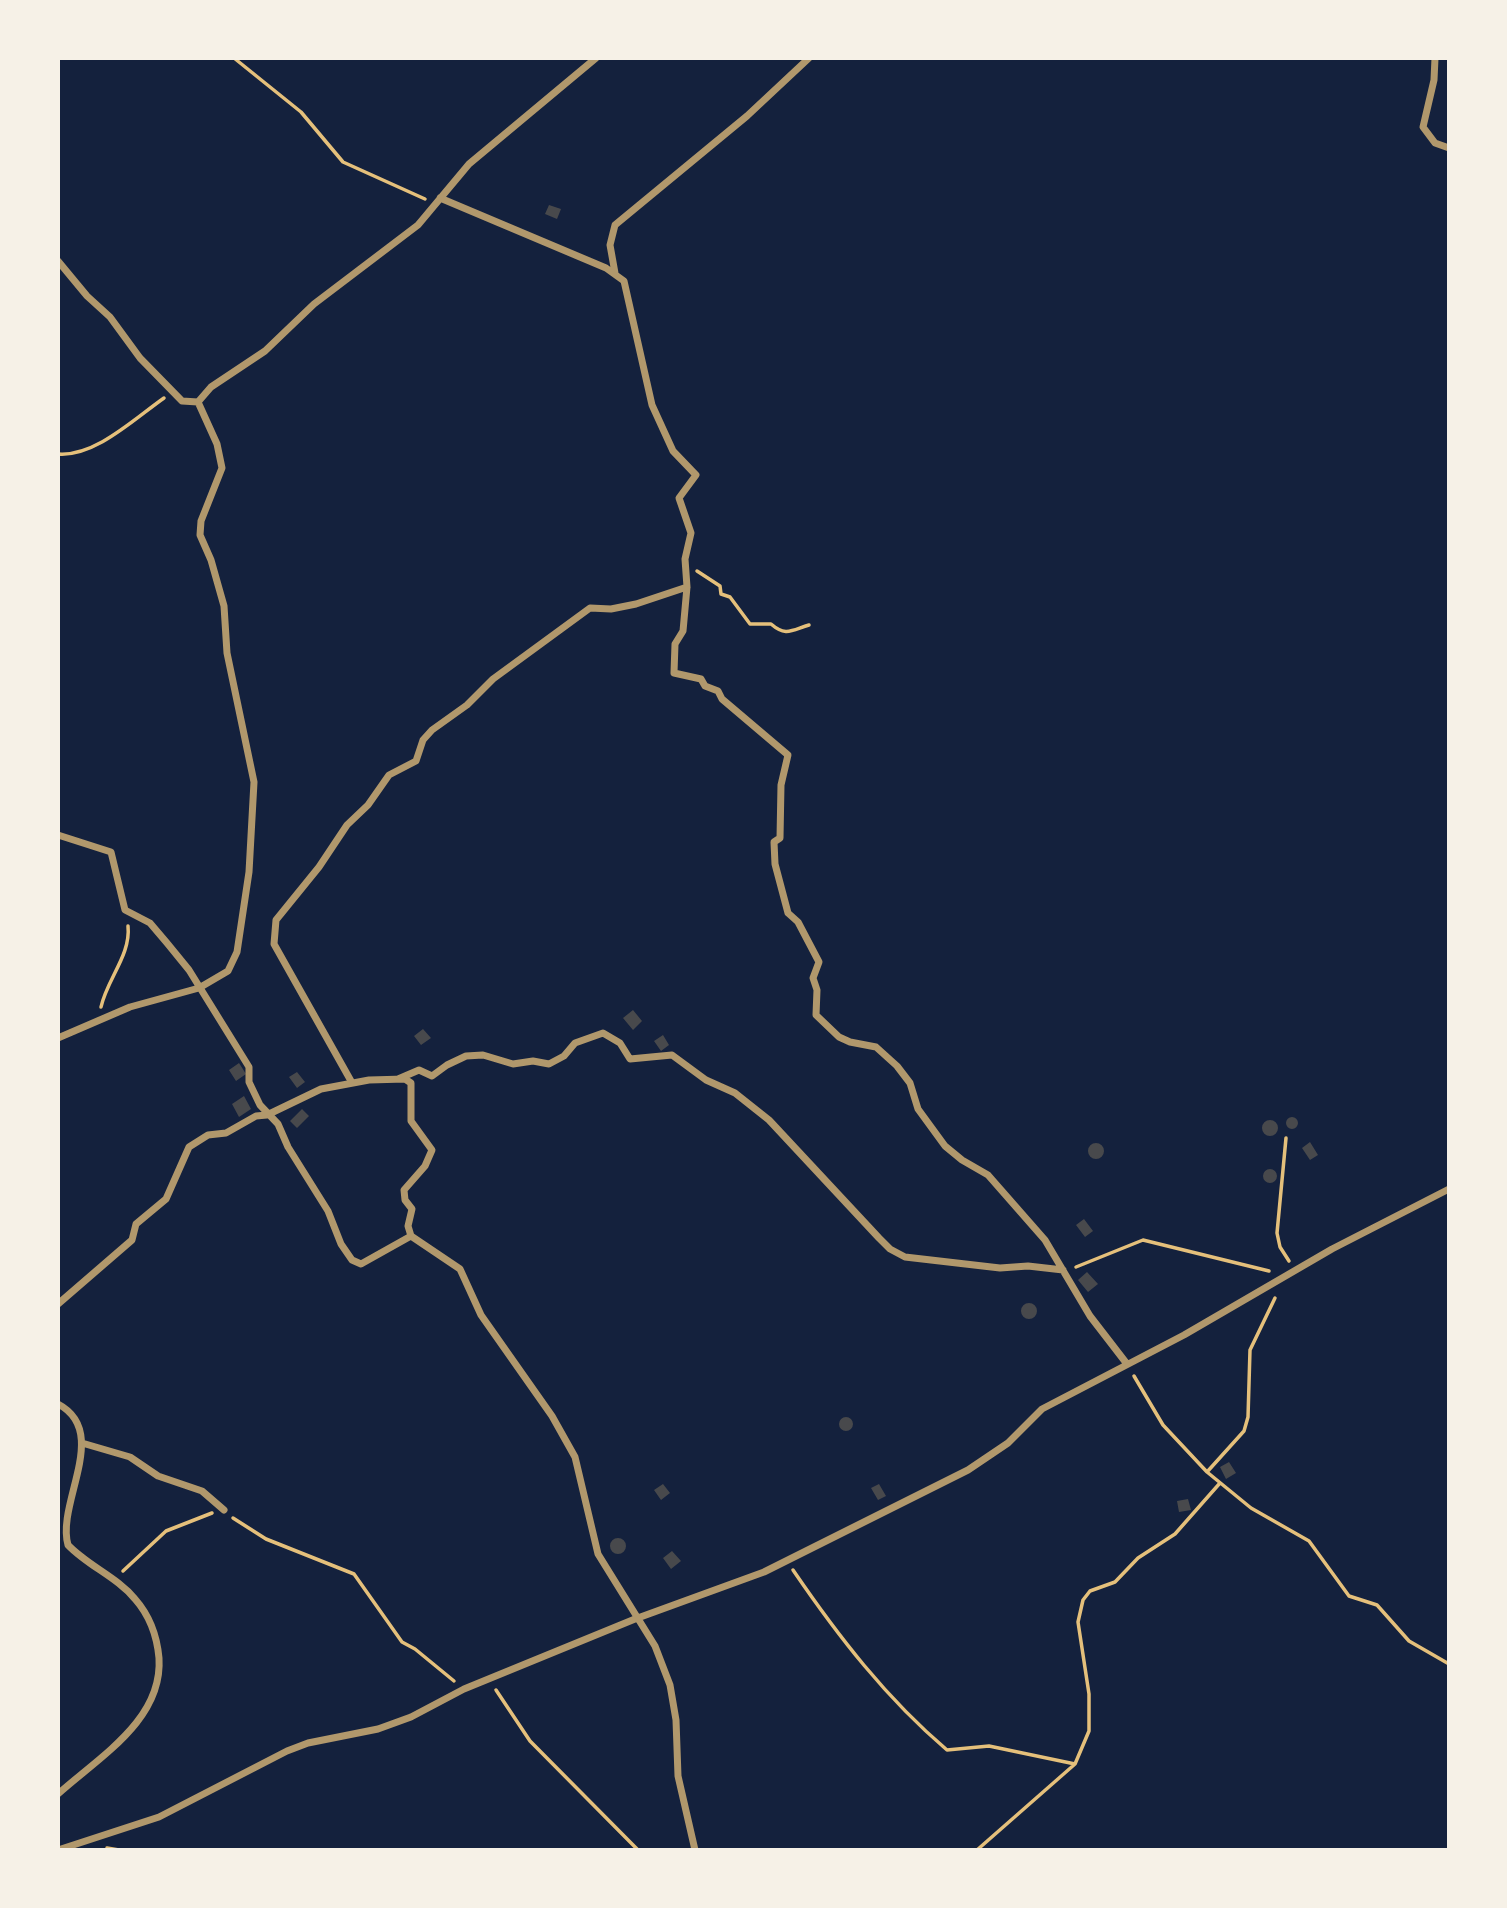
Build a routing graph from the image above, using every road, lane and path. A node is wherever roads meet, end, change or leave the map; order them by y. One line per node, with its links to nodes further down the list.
1 (234, 58): 6 (path)
2 (596, 58): 6 (street)
3 (809, 58): 8 (street)
4 (1435, 58): 5 (street)
5 (1449, 148)
6 (438, 201): 8 (street); 10 (street)
7 (58, 261): 9 (street)
8 (615, 274): 12 (street)
9 (173, 391): 10 (street); 11 (path)
10 (198, 402): 17 (street)
11 (58, 454)
12 (685, 566): 13 (street); 14 (path)
13 (687, 587): 21 (street); 27 (street)
14 (809, 625)
15 (58, 835): 16 (street)
16 (125, 910): 17 (street); 18 (path)
17 (199, 988): 18 (street); 22 (street)
18 (98, 1023): 19 (street)
19 (58, 1038)
20 (397, 1079): 21 (street); 25 (street); 27 (street)
21 (351, 1081): 22 (street)
22 (267, 1115): 25 (street); 29 (street)
23 (1286, 1138): 26 (path)
24 (1449, 1189): 26 (street)
25 (411, 1236): 38 (street)
26 (1298, 1269): 28 (street)
27 (1063, 1270): 28 (path); 30 (street)
28 (1286, 1276): 30 (street); 33 (path)
29 (58, 1304)
30 (1127, 1364): 33 (path); 36 (street)
31 (58, 1404): 32 (street)
32 (82, 1443): 35 (street); 37 (street)
33 (1207, 1472): 34 (path)
34 (1220, 1483): 39 (path); 42 (path)
35 (224, 1510): 37 (path); 41 (path)
36 (787, 1561): 38 (street); 42 (path)
37 (114, 1580): 43 (street)
38 (635, 1619): 40 (street); 46 (street)
39 (1449, 1664)
40 (488, 1680): 41 (street); 45 (path)
41 (464, 1689): 44 (street)
42 (1075, 1764): 47 (path)
43 (58, 1794)
44 (58, 1850)
45 (638, 1850)
46 (695, 1850)
47 (977, 1850)

